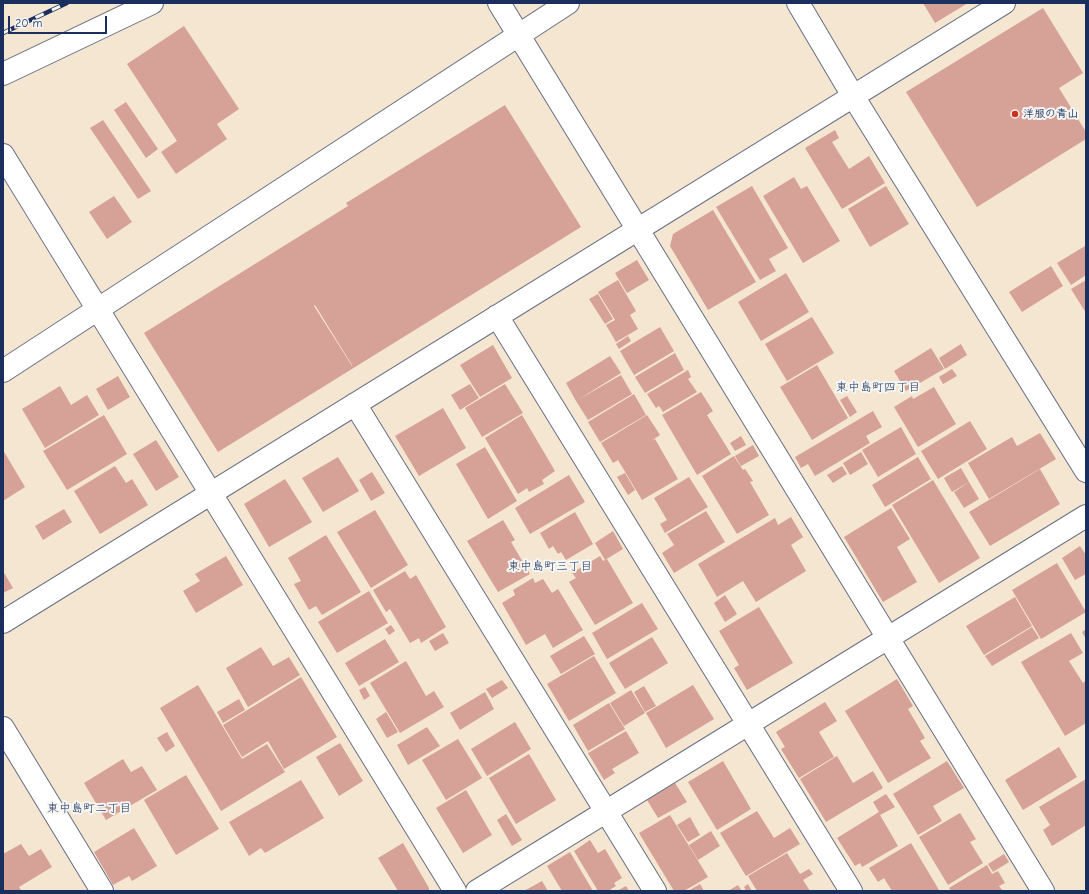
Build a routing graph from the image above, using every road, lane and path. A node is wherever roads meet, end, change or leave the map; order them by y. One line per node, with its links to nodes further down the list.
1 (152, 3): 7 (street)
2 (499, 3): 6 (street)
3 (568, 3): 6 (street)
4 (798, 3): 8 (street)
5 (1004, 3): 8 (street)
6 (518, 35): 10 (street); 11 (street)
7 (3, 74)
8 (853, 96): 10 (street); 15 (street)
9 (3, 154): 11 (street)
10 (638, 230): 12 (street); 19 (street)
11 (98, 309): 13 (street); 16 (street)
12 (497, 316): 14 (street); 20 (street)
13 (3, 371)
14 (355, 404): 16 (street); 22 (street)
15 (1086, 471)
16 (211, 493): 18 (street); 24 (street)
17 (1086, 516): 19 (street)
18 (3, 622)
19 (888, 638): 20 (street); 28 (street)
20 (748, 724): 22 (street); 27 (street)
21 (3, 728): 23 (street)
22 (606, 811): 25 (street); 26 (street)
23 (102, 891)
24 (455, 891)
25 (477, 891)
26 (655, 891)
27 (851, 891)
28 (1043, 891)

